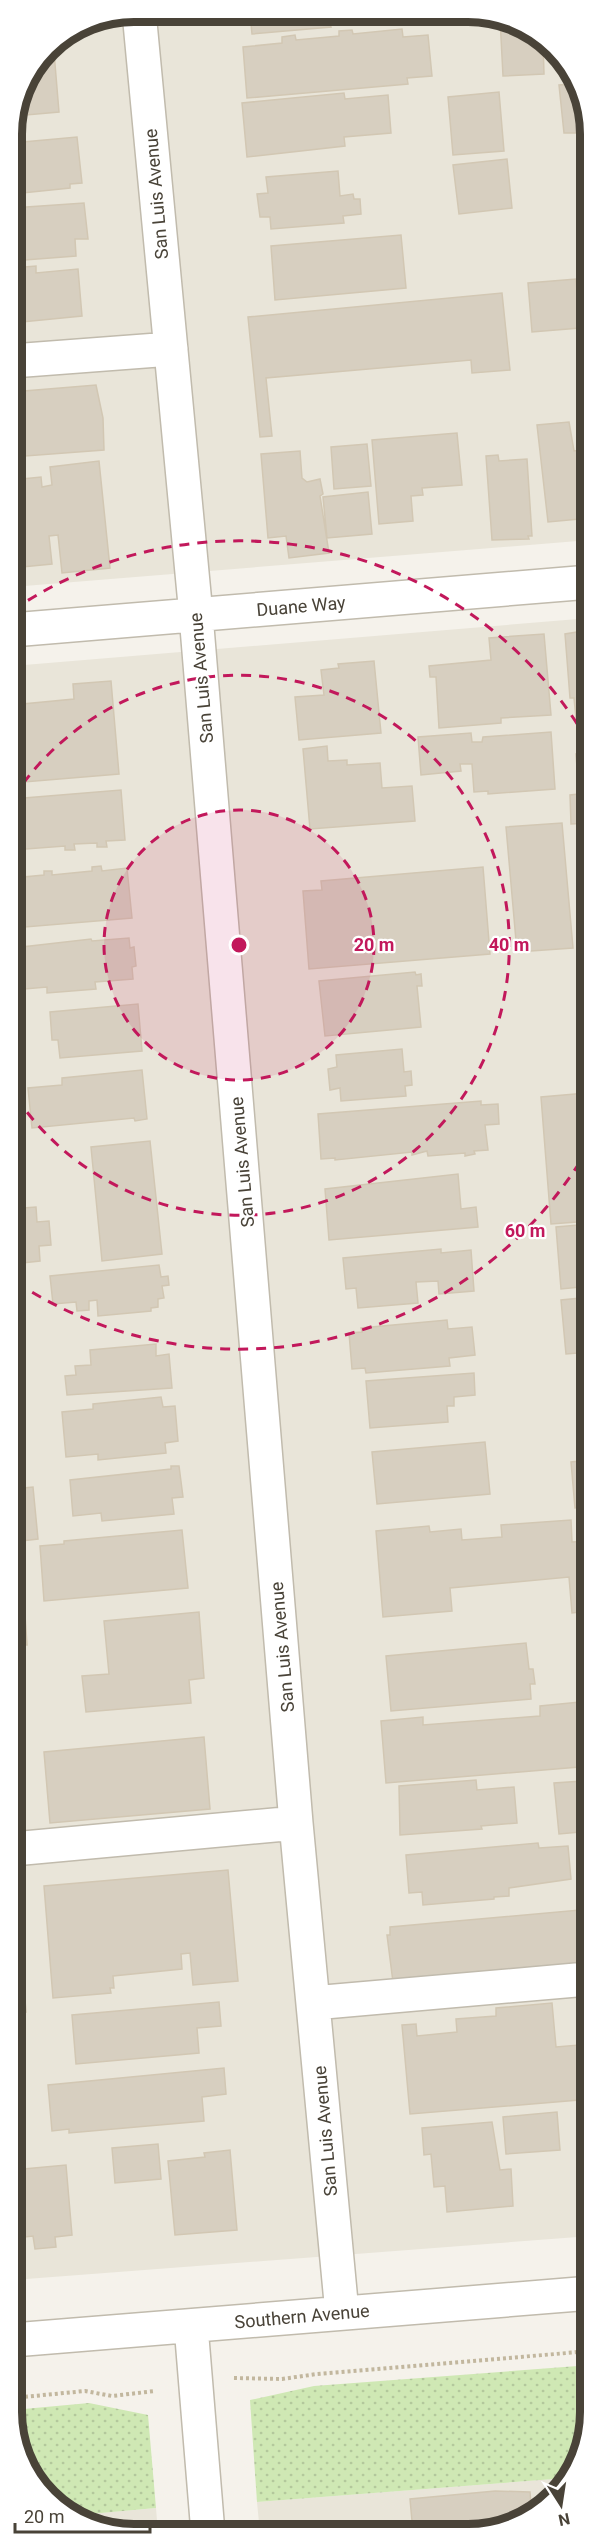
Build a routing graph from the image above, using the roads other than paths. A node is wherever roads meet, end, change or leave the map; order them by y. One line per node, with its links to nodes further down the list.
1 (140, 22): 2 (street, San Luis Avenue)
2 (171, 349): 3 (street); 5 (street, San Luis Avenue)
3 (23, 361)
4 (580, 583): 5 (street, Duane Way)
5 (196, 615): 6 (street, Duane Way); 7 (street, San Luis Avenue)
6 (23, 629)
7 (296, 1823): 8 (street); 10 (street, San Luis Avenue)
8 (22, 1848)
9 (576, 1980): 10 (street)
10 (313, 2003): 12 (street, San Luis Avenue)
11 (580, 2294): 12 (street, Southern Avenue)
12 (342, 2313): 13 (street, Southern Avenue)
13 (191, 2326): 14 (street, Southern Avenue); 15 (street)
14 (22, 2339)
15 (207, 2524)

